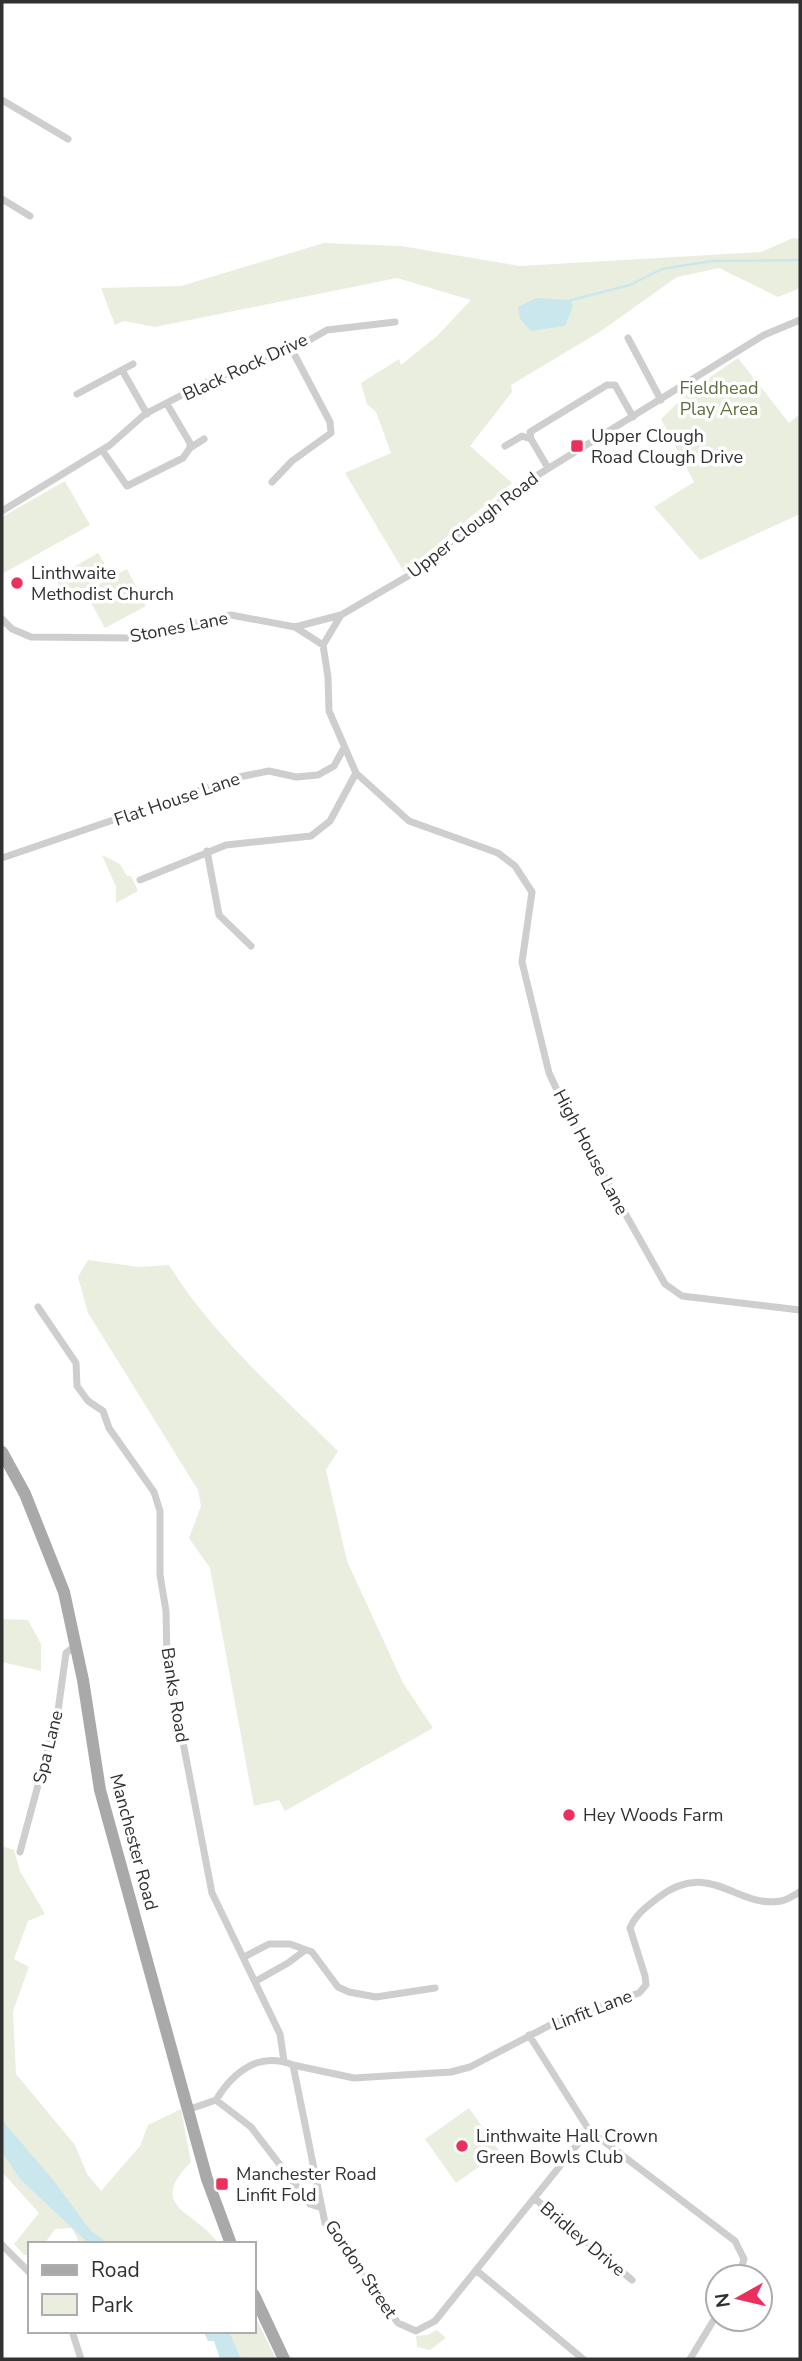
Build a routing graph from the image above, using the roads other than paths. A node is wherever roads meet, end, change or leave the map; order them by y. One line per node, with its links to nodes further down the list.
1 (2, 100): 2 (street)
2 (68, 139)
3 (2, 199): 4 (street)
4 (30, 216)
5 (800, 320): 12 (street, Upper Clough Road)
6 (395, 322): 8 (street, Black Rock Drive)
7 (628, 338): 12 (street)
8 (292, 349): 13 (street, Black Rock Drive); 22 (street)
9 (133, 364): 10 (street)
10 (122, 370): 11 (street); 14 (street)
11 (77, 394)
12 (661, 400): 15 (street, Upper Clough Road)
13 (167, 404): 14 (street, Black Rock Drive); 19 (street)
14 (147, 414): 20 (street, Black Rock Drive)
15 (633, 417): 17 (street); 21 (street, Upper Clough Road)
16 (204, 439): 19 (street)
17 (530, 439): 18 (street); 21 (street)
18 (505, 446)
19 (190, 448): 20 (street)
20 (102, 450): 23 (street, Black Rock Drive)
21 (548, 468): 24 (street, Upper Clough Road)
22 (272, 482)
23 (2, 511)
24 (341, 615): 26 (street, Upper Clough Road); 28 (street)
25 (2, 619): 27 (street, Stones Lane)
26 (318, 623): 27 (street, Stones Lane)
27 (295, 627): 28 (street)
28 (323, 645): 29 (street, High House Lane)
29 (344, 748): 30 (street, High House Lane); 32 (street, Flat House Lane)
30 (356, 773): 31 (street); 36 (street, High House Lane)
31 (207, 851): 33 (street); 34 (street)
32 (2, 858)
33 (141, 880)
34 (251, 946)
35 (38, 1307): 42 (street, Banks Road)
36 (800, 1310)
37 (2, 1452): 38 (main road, Manchester Road)
38 (76, 1645): 39 (street, Spa Lane); 49 (main road, Manchester Road)
39 (20, 1852)
40 (800, 1892): 45 (street, Linfit Lane)
41 (304, 1951): 42 (street); 43 (street); 44 (street)
42 (244, 1957): 43 (street, Banks Road)
43 (256, 1981): 46 (street, Banks Road)
44 (435, 1988)
45 (529, 2035): 47 (street, Linfit Lane); 50 (street)
46 (284, 2061): 47 (street); 48 (street)
47 (293, 2065): 52 (street, Gordon Street)
48 (216, 2100): 49 (street); 52 (street)
49 (190, 2109): 53 (main road, Manchester Road)
50 (589, 2130): 51 (street, Gordon Street); 55 (street)
51 (534, 2198): 56 (street, Gordon Street); 58 (street, Bridley Drive)
52 (322, 2208): 56 (street, Gordon Street)
53 (229, 2242)
54 (2, 2245): 57 (street)
55 (743, 2263)
56 (476, 2270): 64 (street)
57 (28, 2271)
58 (632, 2280)
59 (256, 2299): 63 (main road)
60 (73, 2333): 62 (street)
61 (706, 2333): 65 (street)
62 (81, 2359)
63 (284, 2359)
64 (583, 2359)
65 (690, 2359)

